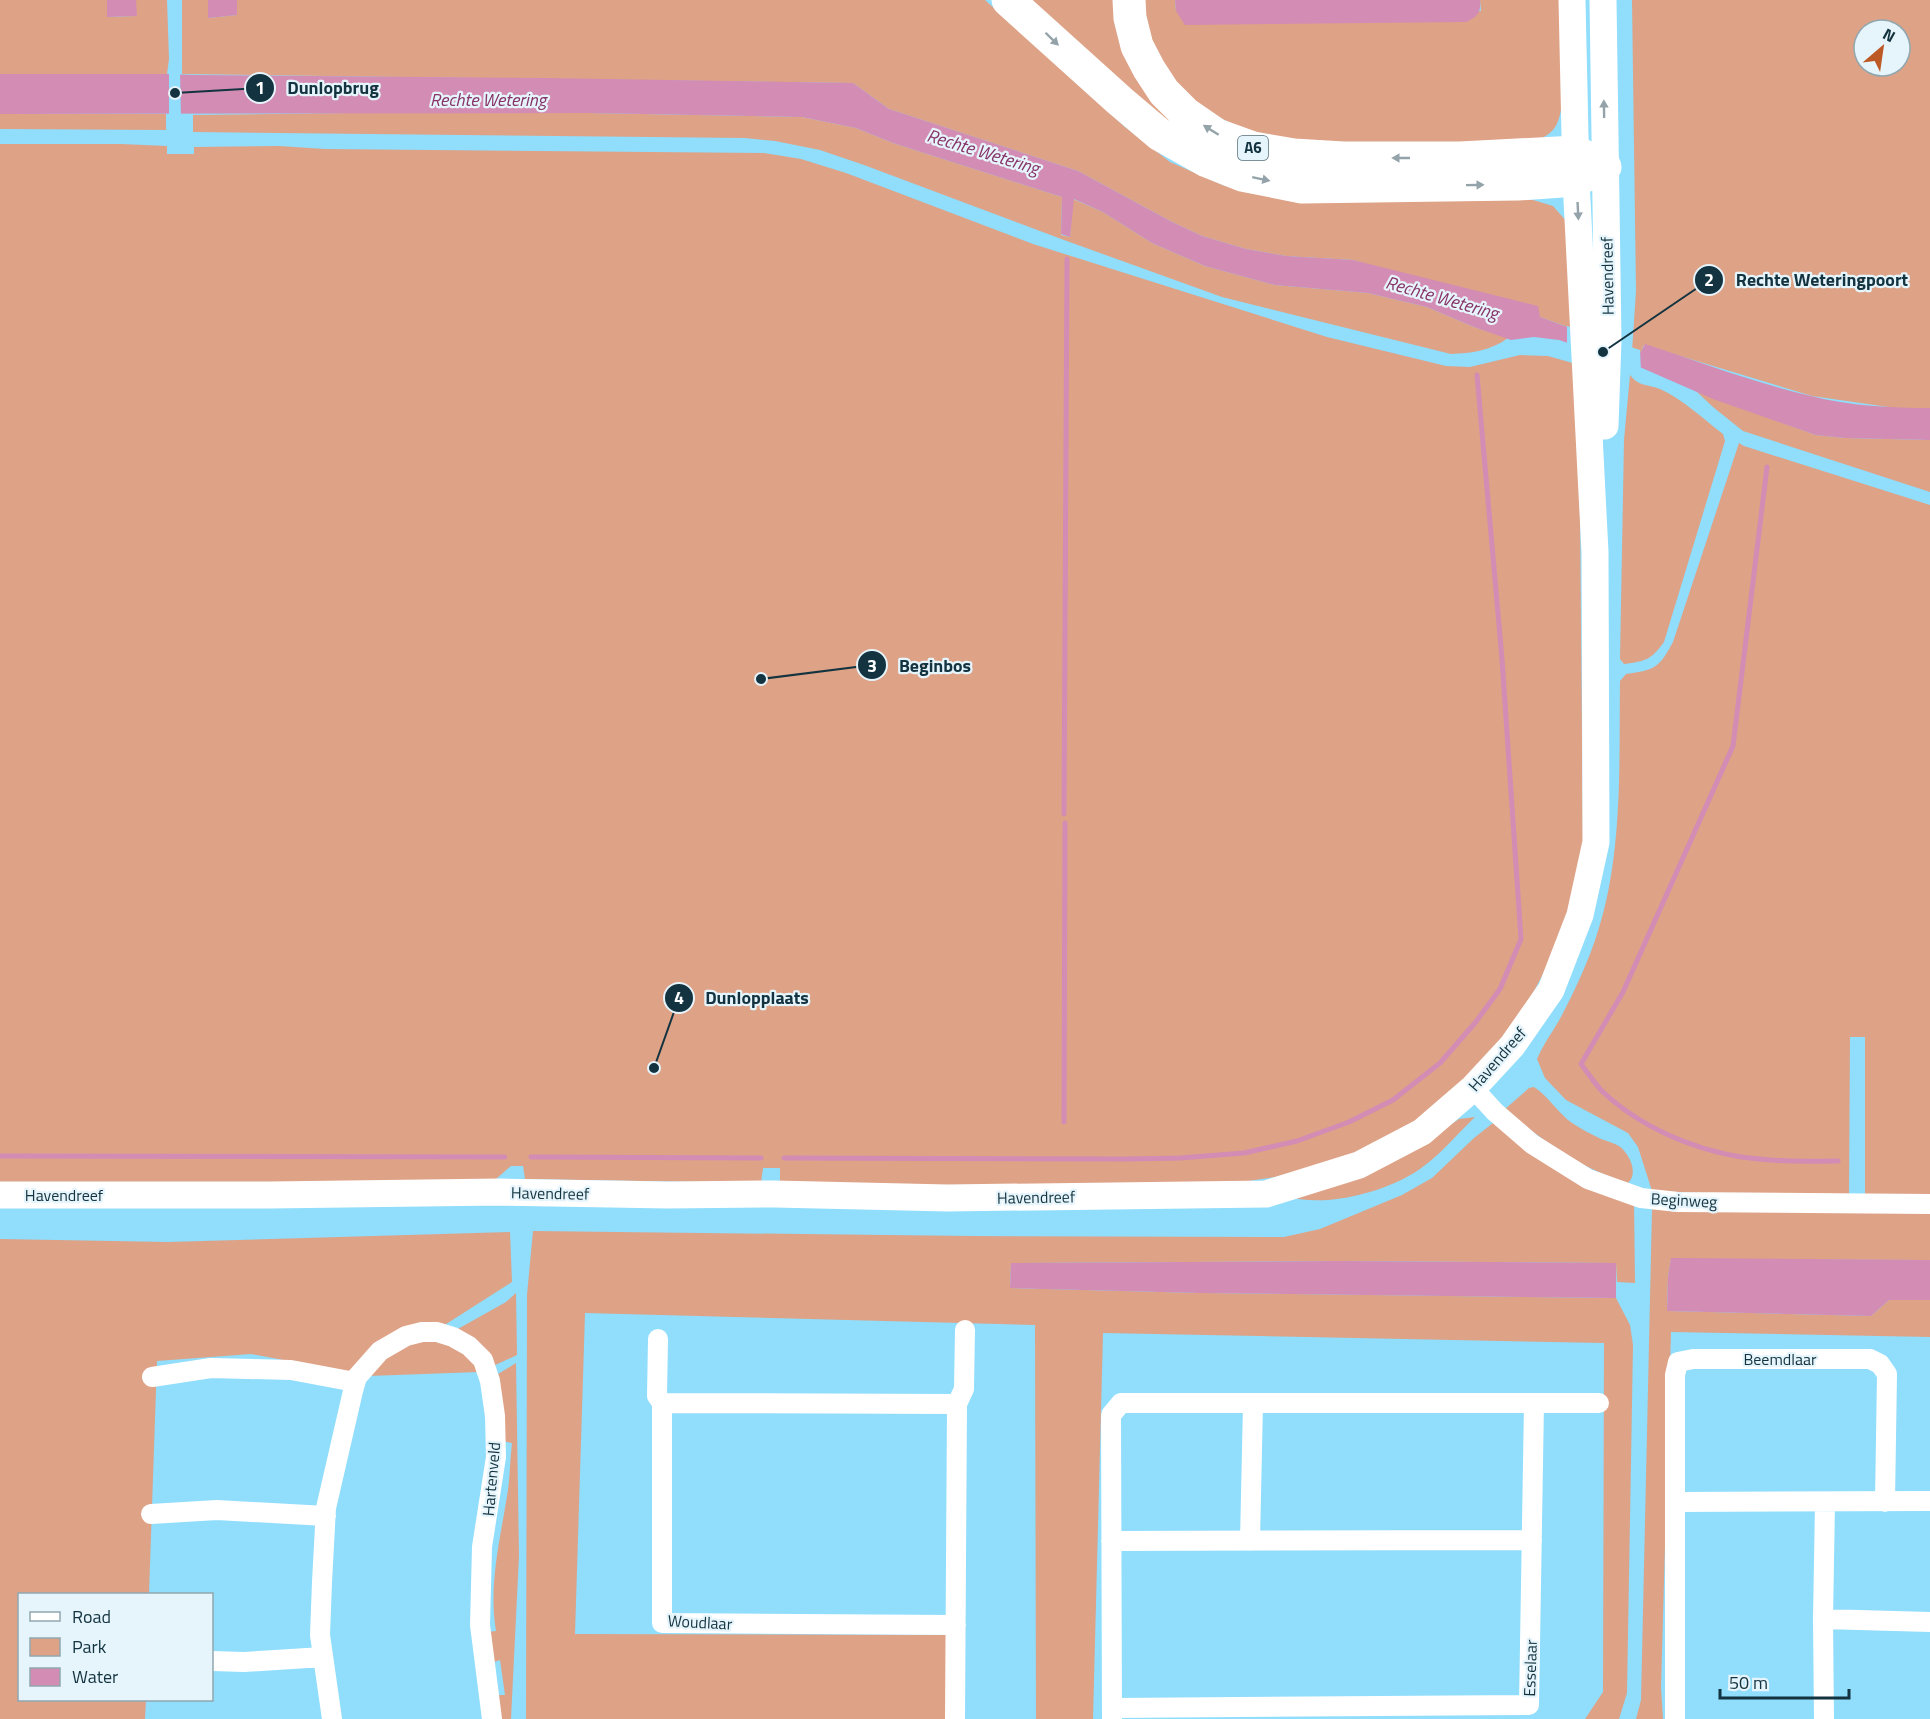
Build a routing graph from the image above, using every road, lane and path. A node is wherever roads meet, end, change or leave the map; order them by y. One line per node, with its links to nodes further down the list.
1 (1008, 0): 5 (highway, A6, one-way to 5)
2 (1128, 0): 5 (highway, A6, one-way to 2)
3 (1572, 0): 5 (street, Havendreef)
4 (1603, 0): 5 (street, Havendreef, one-way to 4)
5 (1586, 166): 6 (street, Havendreef)
6 (1473, 1088): 7 (street, Havendreef); 8 (street, Beginweg)
7 (0, 1195)
8 (1930, 1204)
9 (965, 1330): 16 (street)
10 (658, 1339): 13 (street, Woudlaar)
11 (152, 1377): 12 (street)
12 (355, 1382): 23 (street, Hartenveld); 34 (street, Hartenveld)
13 (663, 1402): 16 (street); 29 (street, Woudlaar)
14 (1599, 1402): 15 (street, Esselaar)
15 (1534, 1403): 17 (street, Esselaar); 24 (street, Esselaar)
16 (957, 1404): 29 (street)
17 (1253, 1404): 25 (street, Esselaar); 26 (street)
18 (1930, 1501): 20 (street)
19 (1675, 1502): 20 (street, Beemdlaar); 21 (street); 36 (street, Beemdlaar)
20 (1885, 1502): 21 (street)
21 (1825, 1503): 27 (street)
22 (151, 1514): 23 (street)
23 (326, 1516): 30 (street, Hartenveld)
24 (1532, 1540): 26 (street); 32 (street, Esselaar)
25 (1111, 1541): 26 (street); 32 (street, Esselaar)
26 (1250, 1541)
27 (1823, 1620): 28 (street); 37 (street)
28 (1930, 1622)
29 (956, 1625): 35 (street)
30 (323, 1657): 31 (street); 33 (street, Hartenveld)
31 (213, 1661)
32 (1112, 1713)
33 (332, 1719)
34 (492, 1719)
35 (955, 1719)
36 (1675, 1719)
37 (1824, 1719)

